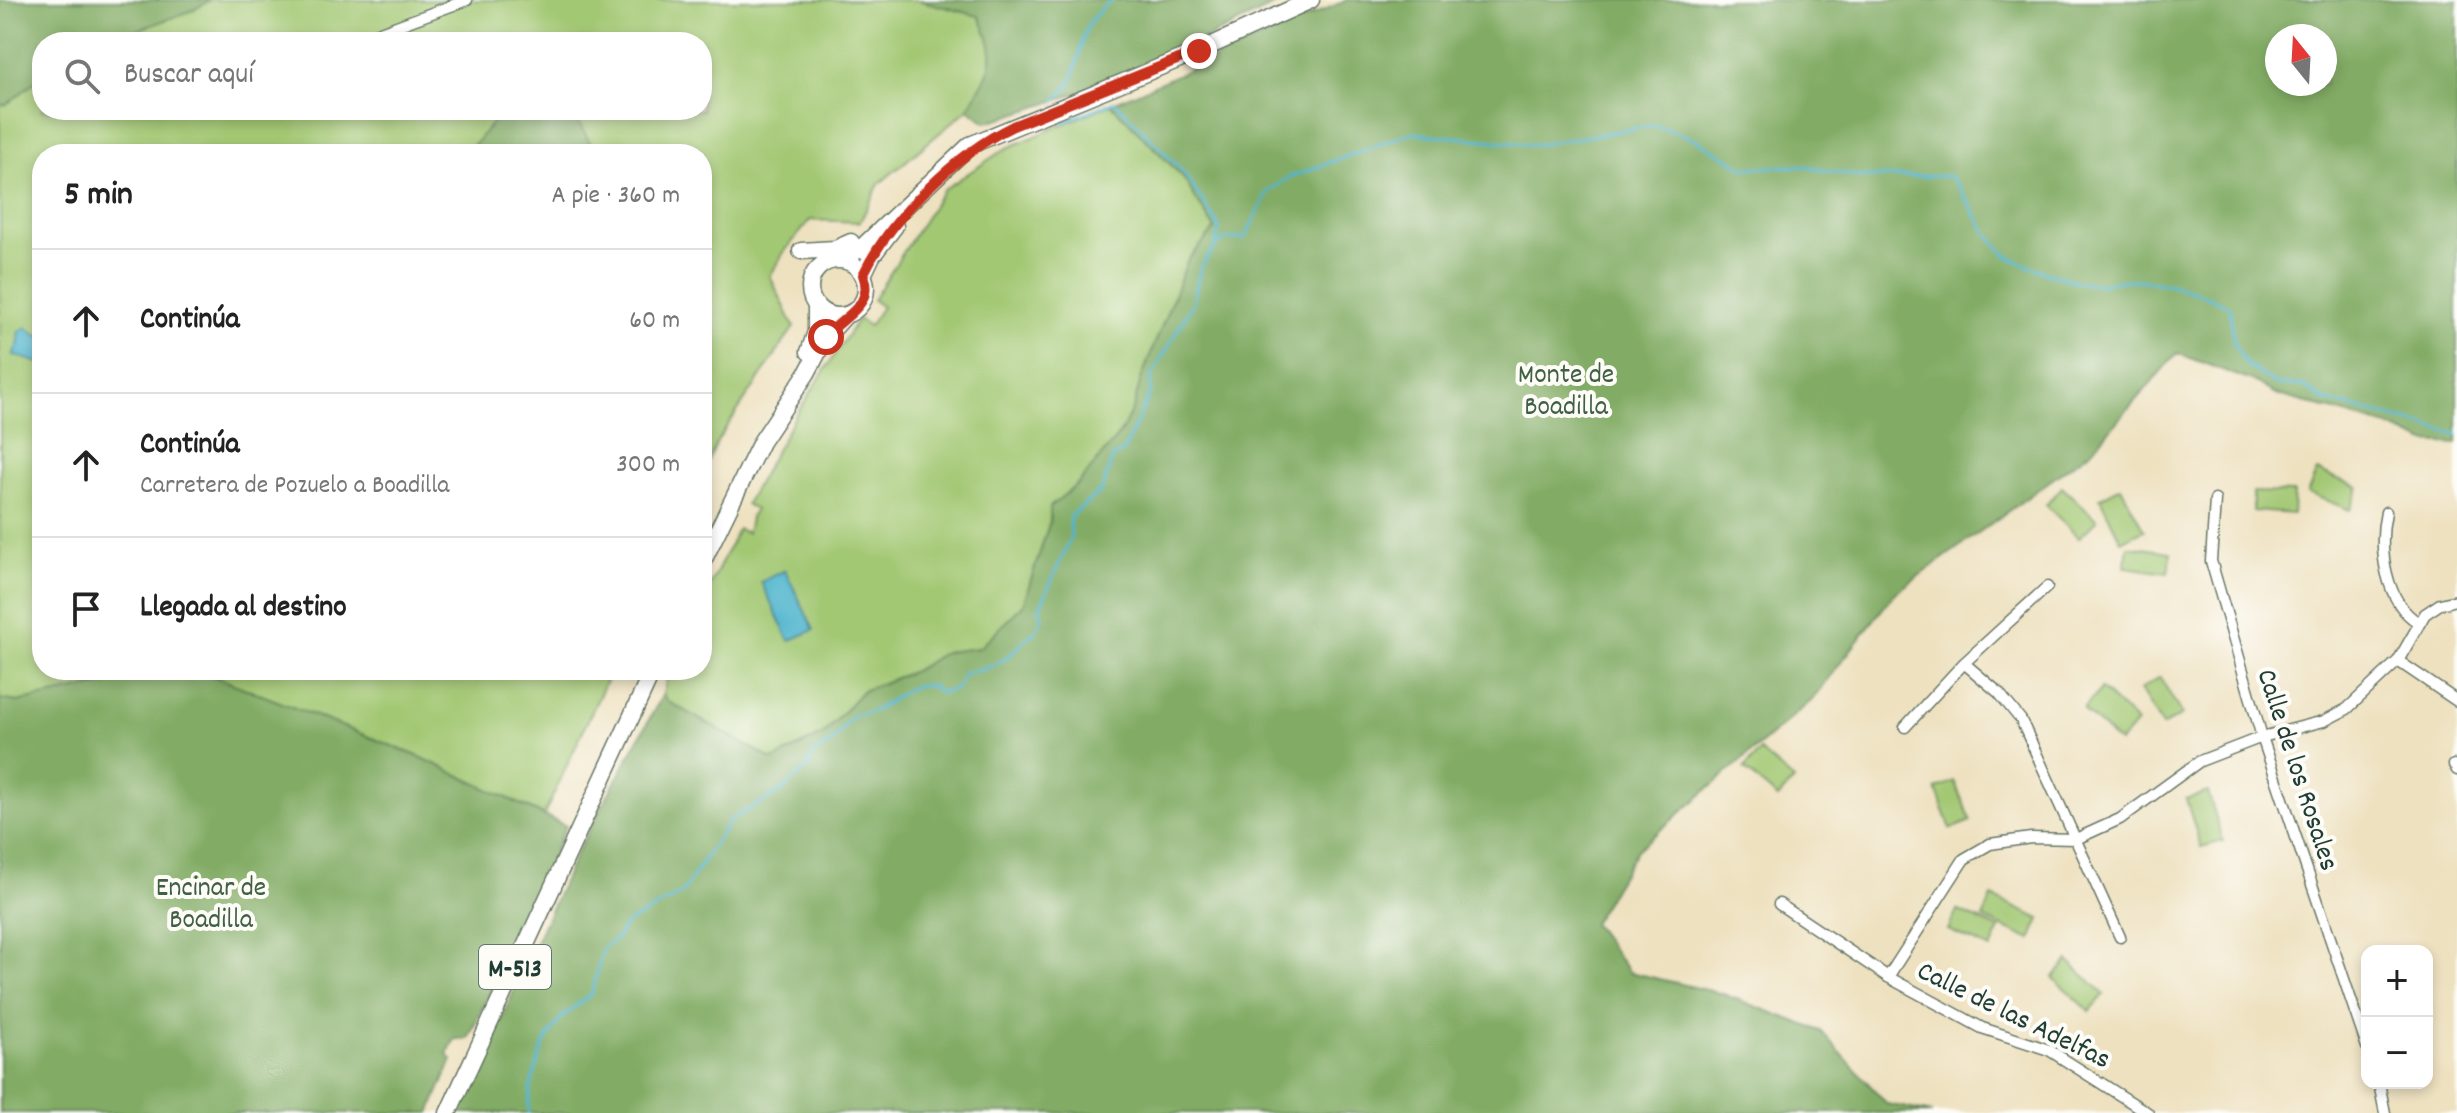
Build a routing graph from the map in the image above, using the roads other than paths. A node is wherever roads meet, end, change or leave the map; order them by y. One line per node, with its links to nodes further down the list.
1 (467, 0): 3 (street)
2 (1311, 0): 4 (main road)
3 (380, 32)
4 (990, 137): 5 (main road); 8 (main road)
5 (957, 155): 6 (main road); 7 (main road)
6 (801, 251)
7 (831, 261): 8 (main road); 9 (main road)
8 (863, 275): 10 (main road)
9 (816, 307): 10 (main road); 11 (main road)
10 (845, 316): 11 (main road)
11 (776, 418): 14 (main road)
12 (2215, 500): 23 (street, Calle de los Rosales)
13 (2386, 512): 17 (street)
14 (712, 542)
15 (2047, 587): 19 (street)
16 (2457, 600): 17 (street)
17 (2419, 623): 18 (street)
18 (2398, 661): 21 (street); 23 (street)
19 (1964, 663): 22 (street); 24 (street)
20 (648, 680): 30 (main road, M-513)
21 (2457, 701)
22 (1905, 727)
23 (2262, 737): 24 (street); 28 (street, Calle de los Rosales)
24 (2076, 839): 26 (street); 27 (street)
25 (1779, 904): 27 (street, Calle de las Adelfas)
26 (2120, 937)
27 (1888, 977): 31 (street, Calle de las Adelfas)
28 (2361, 1029)
29 (2380, 1089): 32 (street)
30 (448, 1113)
31 (2148, 1113)
32 (2385, 1113)

